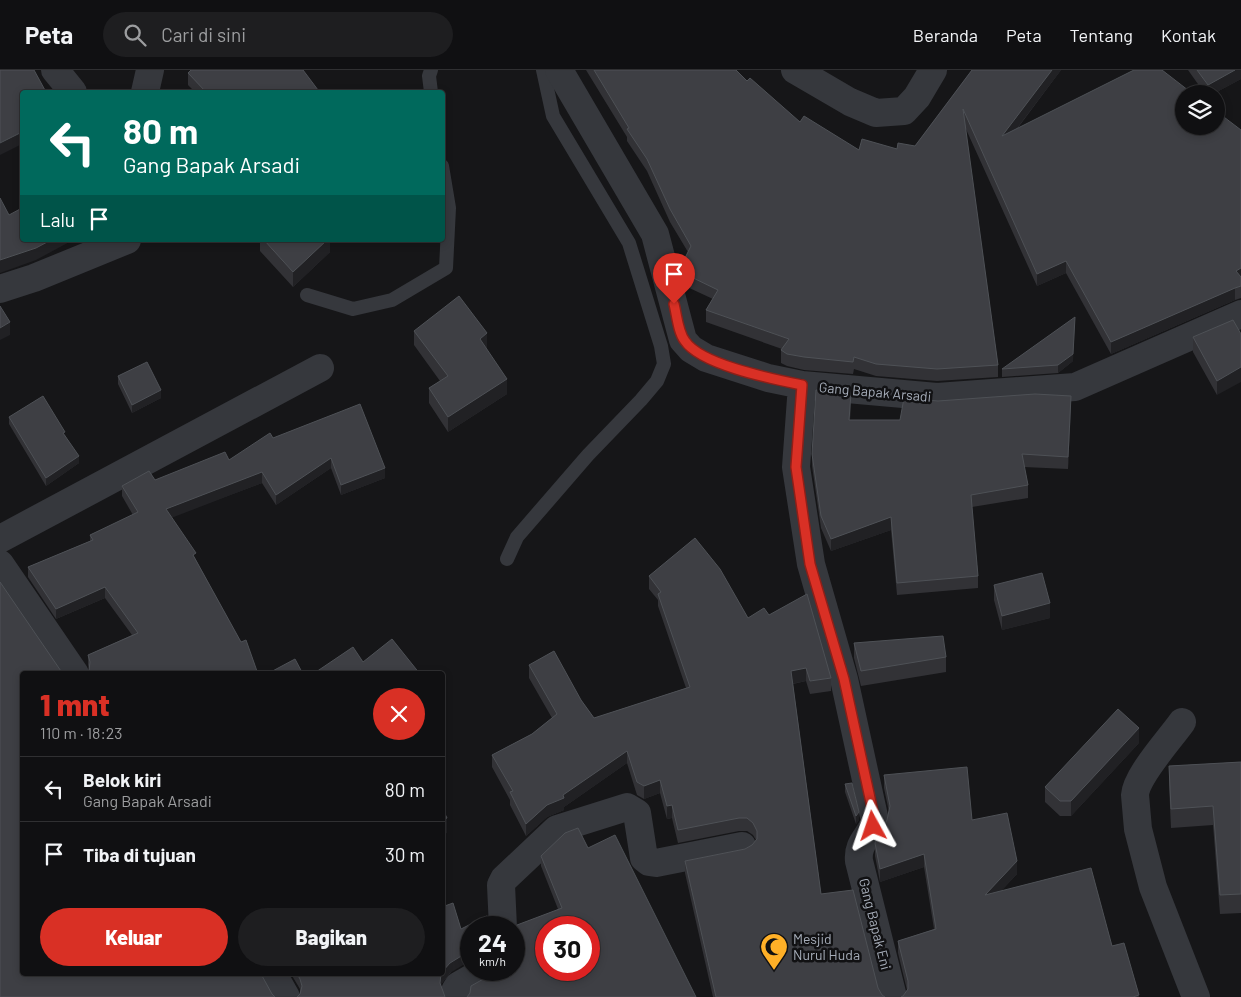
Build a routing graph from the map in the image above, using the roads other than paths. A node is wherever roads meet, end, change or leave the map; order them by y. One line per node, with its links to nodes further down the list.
1 (55, 70): 8 (street)
2 (150, 70): 9 (street)
3 (431, 70): 10 (lane)
4 (543, 70): 19 (lane)
5 (559, 70): 17 (street, Gang Bapak Arsadi)
6 (795, 70): 7 (street)
7 (933, 70)
8 (71, 90)
9 (146, 90)
10 (431, 90)
11 (445, 184): 14 (lane)
12 (121, 242): 13 (street)
13 (0, 289)
14 (307, 295)
15 (1241, 314): 17 (street, Gang Bapak Arsadi)
16 (320, 368): 18 (street)
17 (802, 385): 29 (street, Gang Bapak Eni)
18 (0, 539)
19 (507, 559)
20 (0, 564): 21 (street)
21 (73, 671)
22 (1182, 722): 30 (street)
23 (742, 846): 24 (street)
24 (502, 916)
25 (274, 976): 27 (street)
26 (467, 981): 28 (street)
27 (286, 997)
28 (456, 997)
29 (894, 997)
30 (1196, 997)

